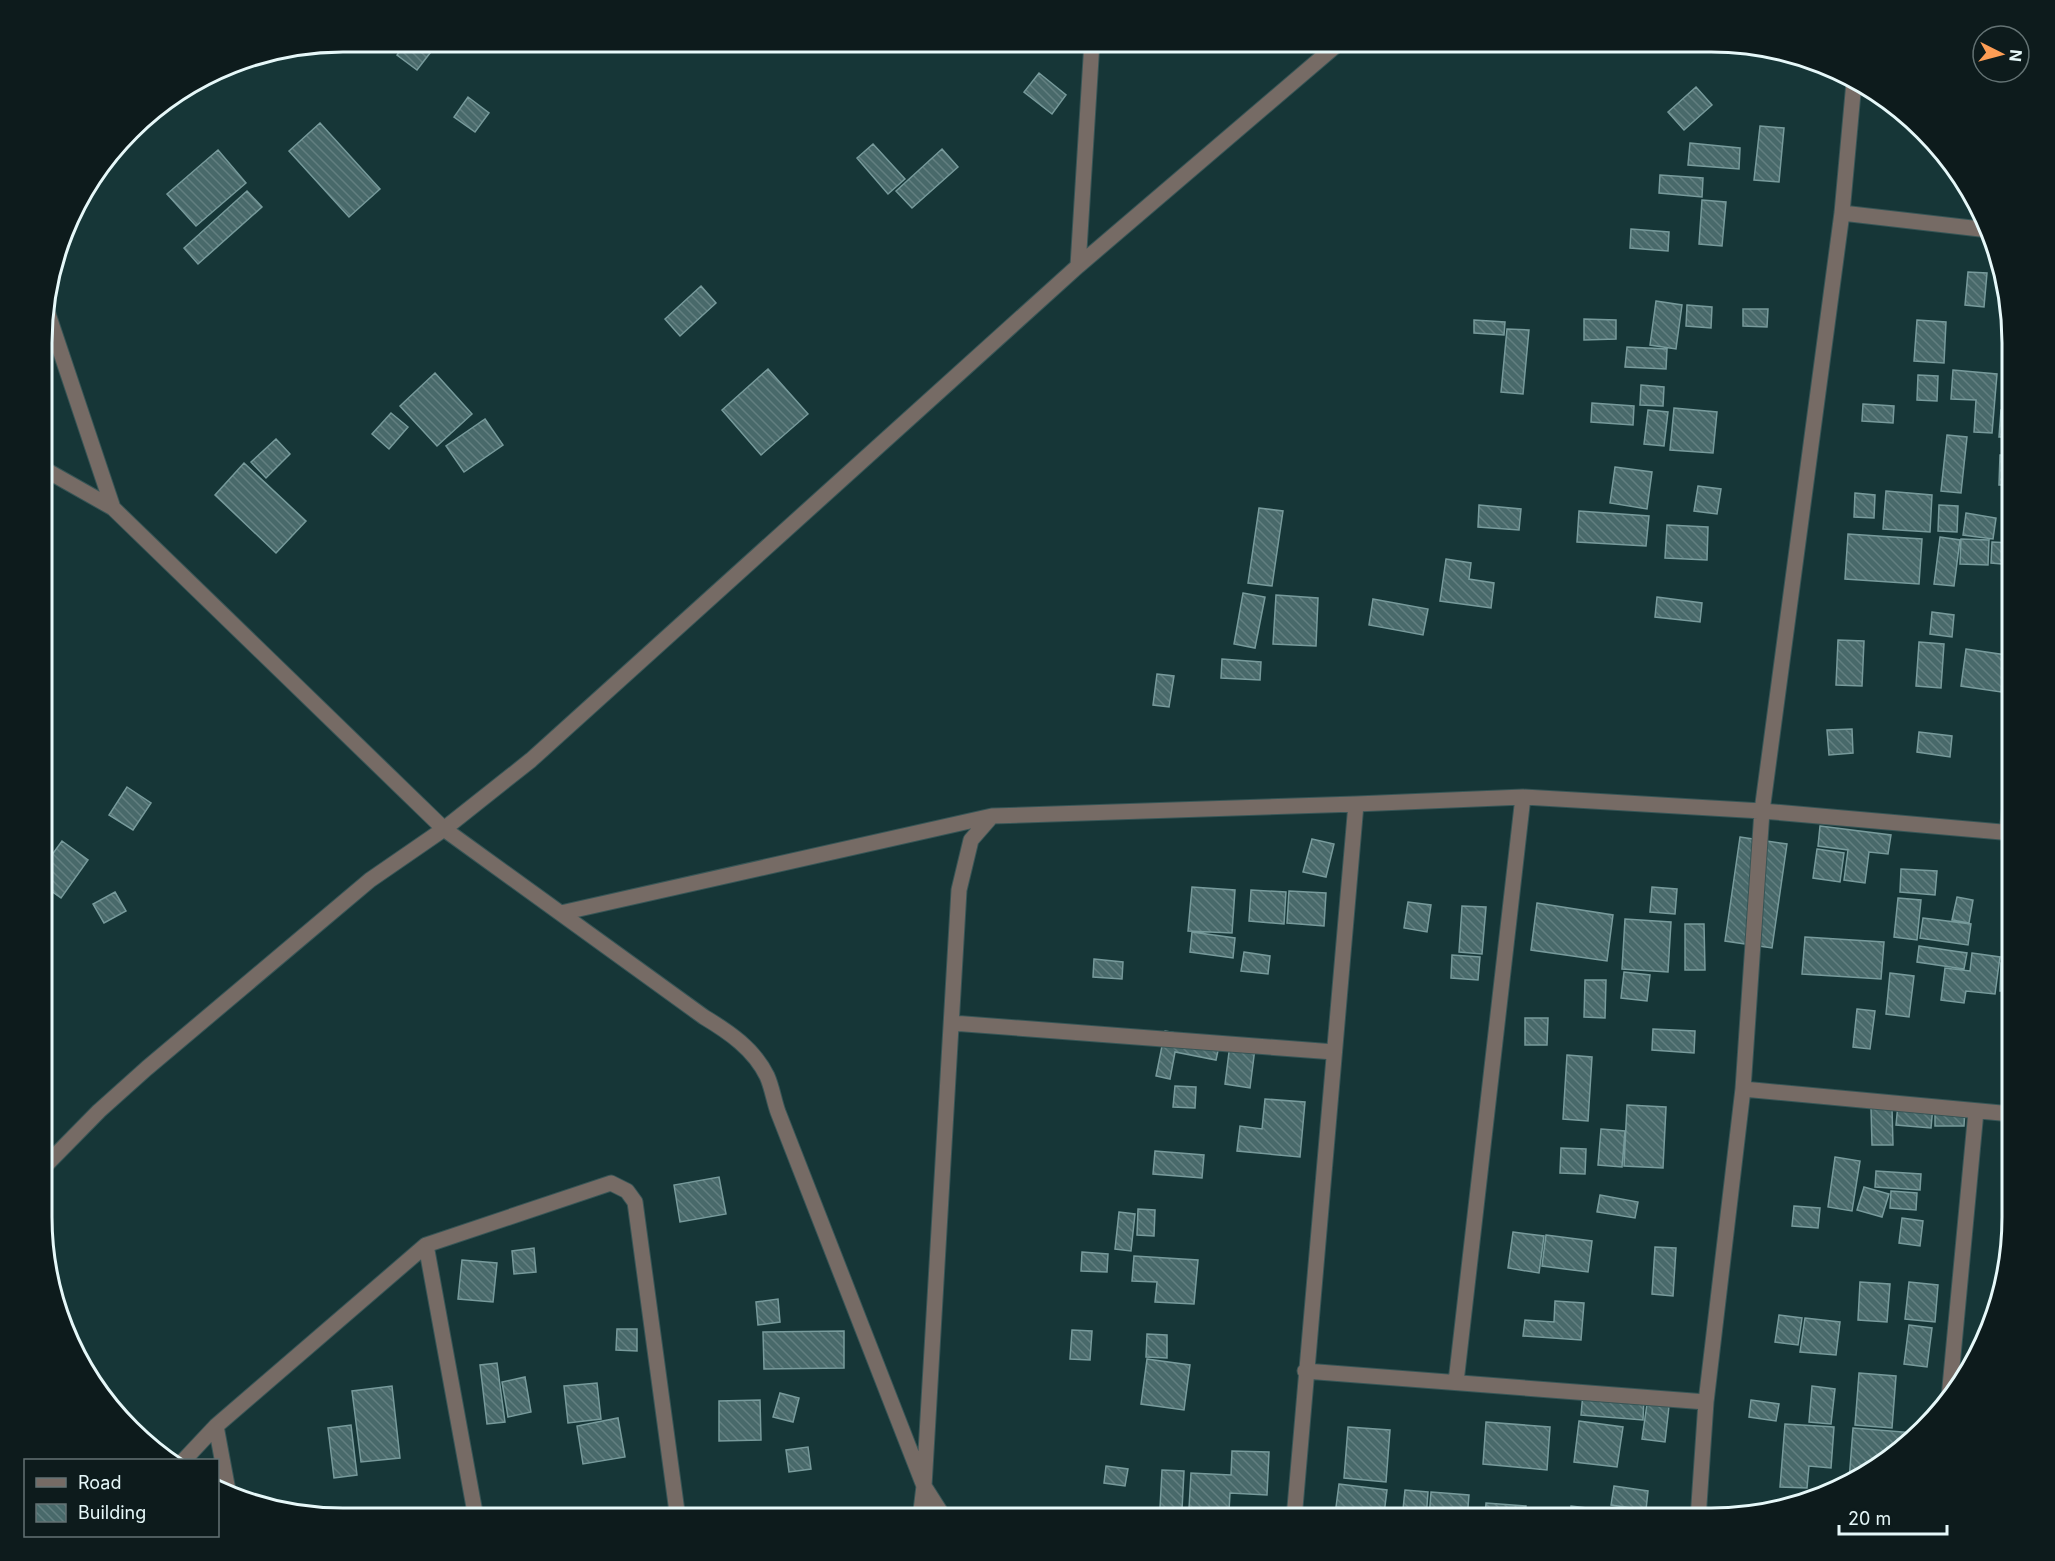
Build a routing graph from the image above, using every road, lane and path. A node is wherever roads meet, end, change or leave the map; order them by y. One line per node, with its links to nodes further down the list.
1 (1091, 52): 6 (street)
2 (1328, 52): 6 (street)
3 (1853, 90): 4 (street)
4 (1842, 213): 5 (street); 12 (street)
5 (1978, 229)
6 (1078, 266): 14 (street)
7 (53, 328): 9 (street)
8 (52, 473): 9 (street)
9 (113, 508): 14 (street)
10 (1523, 796): 11 (street); 12 (street); 25 (street)
11 (1356, 804): 13 (street); 18 (street)
12 (1762, 811): 15 (street); 19 (street)
13 (992, 816): 16 (street); 17 (street)
14 (444, 829): 16 (street); 22 (street)
15 (2002, 832)
16 (561, 913): 31 (street)
17 (952, 1023): 18 (street); 31 (street)
18 (1334, 1052): 24 (street)
19 (1743, 1089): 20 (street); 27 (street)
20 (1976, 1111): 21 (street); 26 (street)
21 (2002, 1113)
22 (52, 1159)
23 (426, 1245): 28 (street); 32 (street); 33 (street)
24 (1305, 1371): 25 (street); 36 (street)
25 (1456, 1382): 27 (street)
26 (1950, 1383)
27 (1706, 1402): 37 (street)
28 (216, 1426): 29 (street); 30 (street)
29 (186, 1459)
30 (227, 1483)
31 (924, 1486): 34 (street); 35 (street)
32 (474, 1508)
33 (677, 1508)
34 (921, 1508)
35 (938, 1508)
36 (1295, 1508)
37 (1699, 1508)

